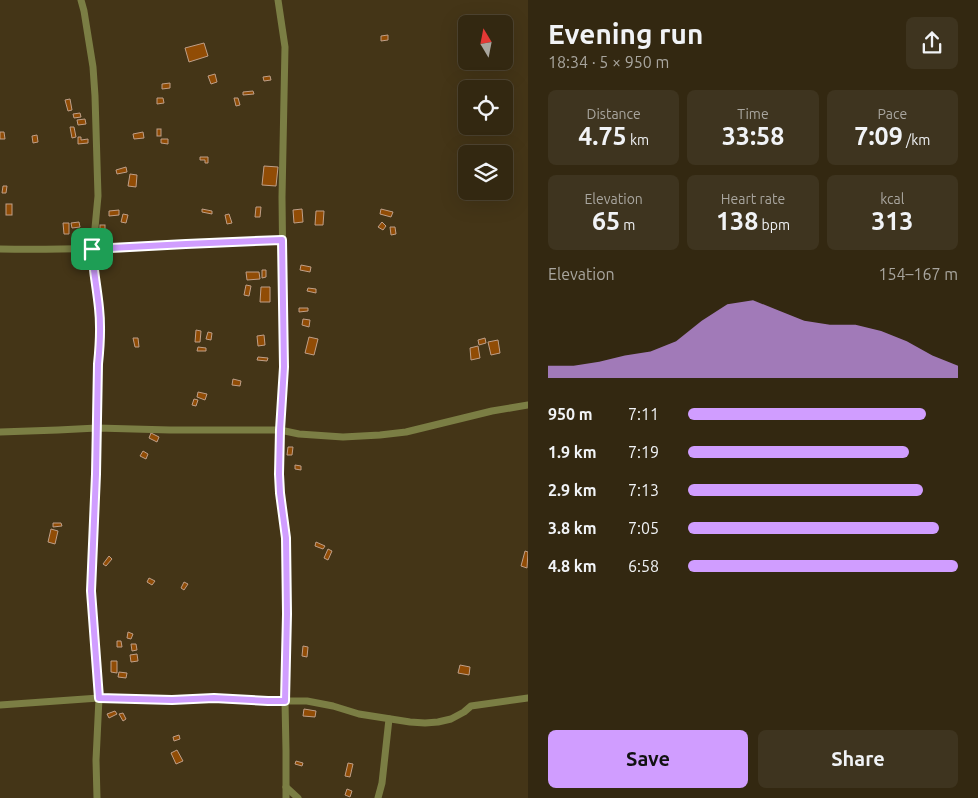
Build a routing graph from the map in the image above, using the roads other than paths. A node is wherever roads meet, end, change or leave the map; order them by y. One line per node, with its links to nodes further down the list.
1 (82, 0): 5 (street)
2 (278, 0): 3 (street)
3 (282, 240): 5 (street); 8 (street)
4 (0, 249): 5 (street)
5 (92, 249): 7 (street)
6 (528, 405): 8 (street)
7 (97, 428): 8 (street); 9 (street); 10 (street)
8 (280, 430): 12 (street)
9 (0, 432)
10 (99, 698): 12 (street); 13 (street); 16 (street)
11 (528, 698): 14 (street)
12 (285, 701): 14 (street); 15 (street)
13 (0, 705)
14 (389, 718): 19 (street)
15 (286, 787): 17 (street); 18 (street)
16 (97, 798)
17 (286, 798)
18 (298, 798)
19 (378, 798)

